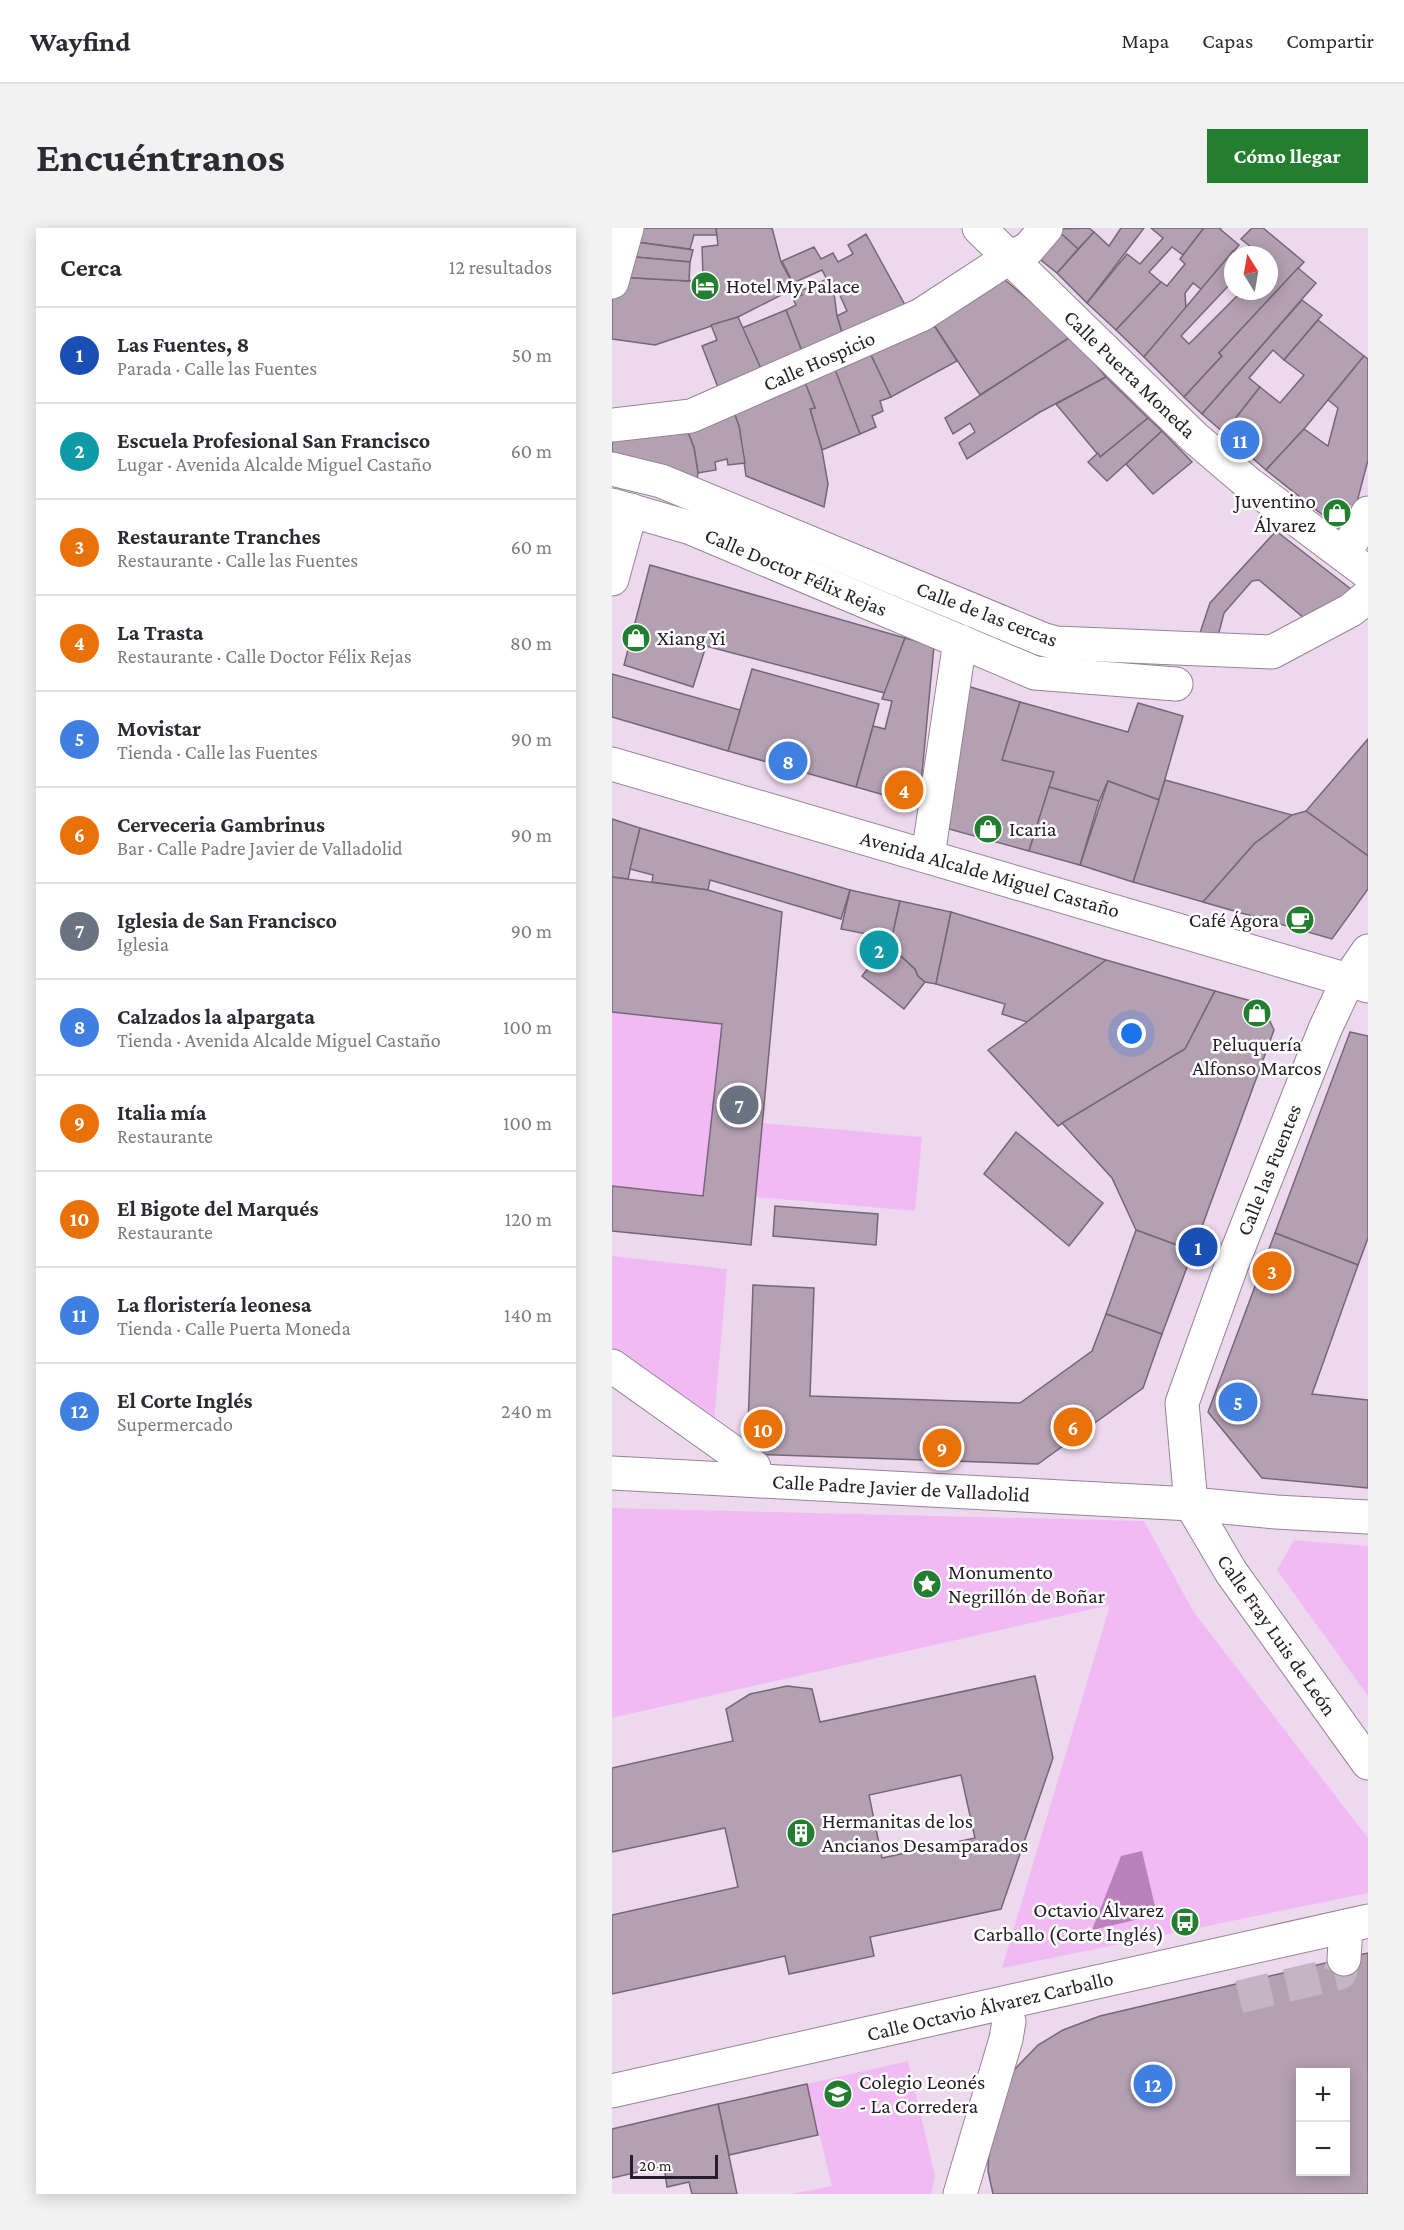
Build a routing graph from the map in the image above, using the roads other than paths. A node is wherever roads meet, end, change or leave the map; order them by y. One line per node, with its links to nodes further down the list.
1 (627, 228): 5 (street)
2 (979, 228): 4 (street, Calle Puerta Moneda)
3 (1046, 228): 4 (street, Calle Hospicio)
4 (1010, 257): 6 (street, Calle Hospicio); 10 (street, Calle Puerta Moneda)
5 (612, 282)
6 (612, 425)
7 (612, 469): 12 (street, Calle de las cercas)
8 (621, 508): 11 (street); 13 (street, Calle Doctor Félix Rejas)
9 (1368, 513): 10 (street)
10 (1356, 564)
11 (612, 579)
12 (1368, 596)
13 (960, 641): 14 (street, Calle Doctor Félix Rejas); 16 (street)
14 (1176, 684)
15 (612, 764): 16 (street, Avenida Alcalde Miguel Castaño)
16 (928, 856): 18 (street, Avenida Alcalde Miguel Castaño)
17 (1368, 951): 18 (street, Calle las Fuentes)
18 (1358, 983): 22 (street, Calle las Fuentes)
19 (612, 1365): 20 (street)
20 (754, 1467)
21 (612, 1473): 22 (street, Calle Padre Javier de Valladolid)
22 (1191, 1504): 23 (street, Calle Padre Javier de Valladolid); 24 (street, Calle Fray Luis de León)
23 (1368, 1517)
24 (1368, 1763)
25 (1357, 1923): 26 (street); 28 (street, Calle Octavio Álvarez Carballo)
26 (1344, 1959)
27 (1008, 2021): 29 (street)
28 (612, 2091)
29 (960, 2194)

